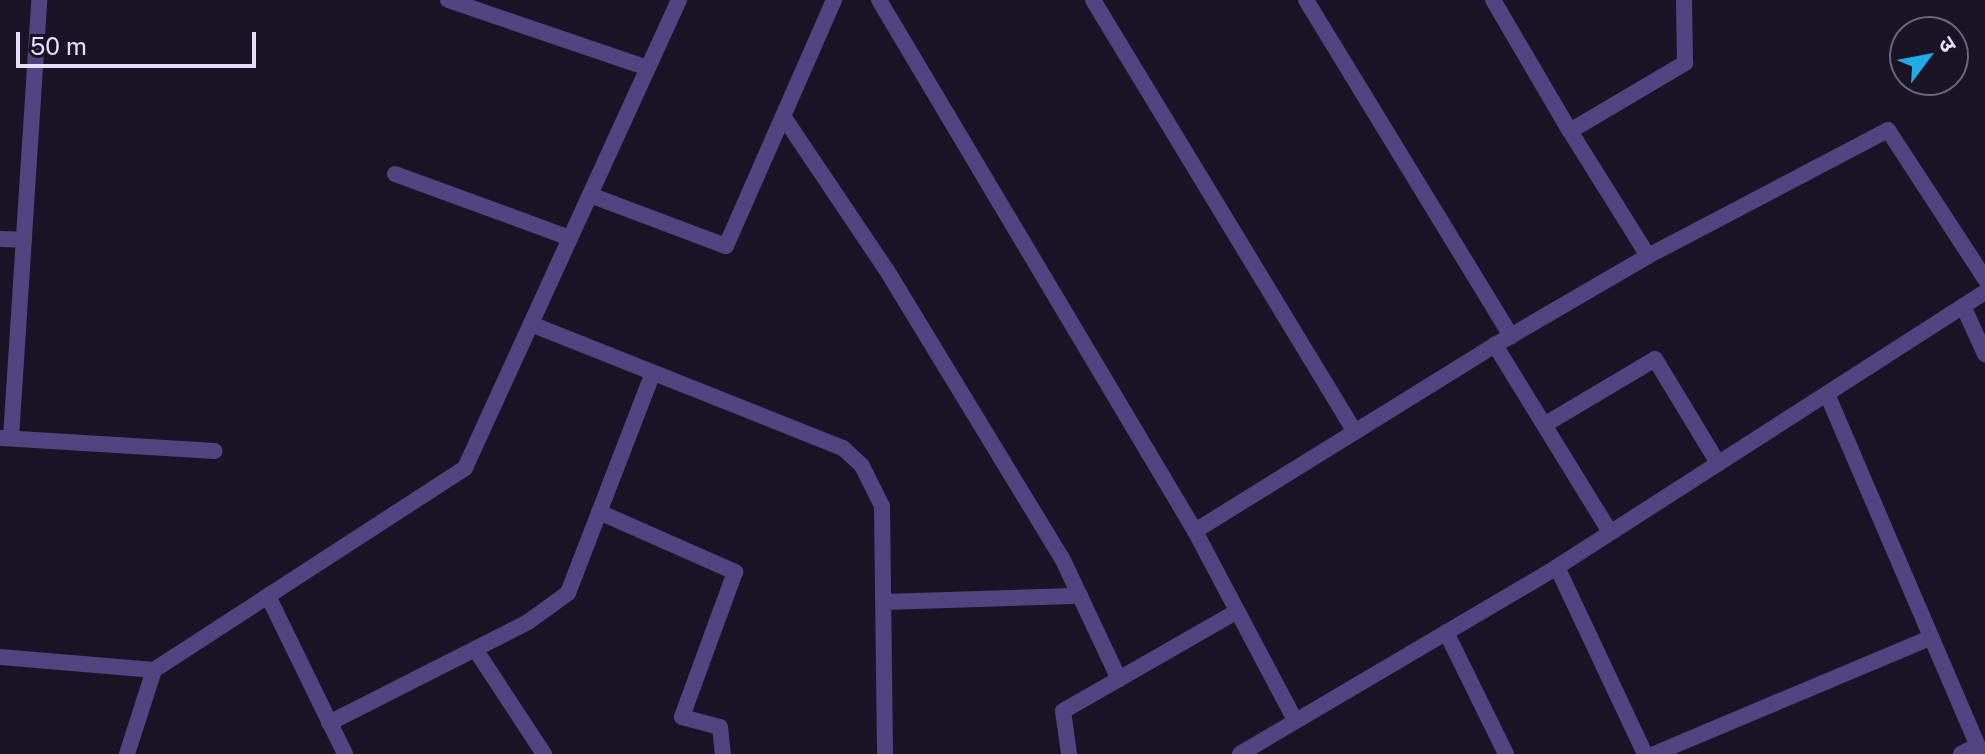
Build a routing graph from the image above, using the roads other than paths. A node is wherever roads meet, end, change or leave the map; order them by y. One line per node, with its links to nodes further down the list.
1 (39, 0): 17 (street)
2 (448, 0): 10 (street)
3 (679, 0): 10 (street)
4 (834, 0): 11 (street)
5 (879, 0): 34 (street)
6 (1093, 0): 29 (street)
7 (1306, 0): 23 (street)
8 (1493, 0): 12 (street)
9 (1684, 0): 12 (street)
10 (648, 68): 14 (street)
11 (783, 116): 14 (street); 38 (street)
12 (1570, 131): 18 (street)
13 (395, 174): 15 (street)
14 (590, 195): 15 (street)
15 (570, 238): 22 (street)
16 (0, 239): 17 (street)
17 (24, 240): 30 (street)
18 (1648, 256): 19 (street); 23 (street)
19 (1985, 279)
20 (1985, 292): 21 (street)
21 (1963, 306): 25 (street); 27 (street)
22 (531, 324): 26 (street); 37 (street)
23 (1511, 336): 24 (street)
24 (1495, 345): 28 (street); 29 (street)
25 (1985, 354)
26 (652, 375): 33 (street); 39 (street)
27 (1827, 394): 32 (street); 42 (street)
28 (1544, 425): 32 (street); 35 (street)
29 (1355, 432): 34 (street)
30 (6, 438): 31 (street)
31 (215, 451)
32 (1718, 463): 35 (street)
33 (599, 512): 43 (street); 53 (street)
34 (1195, 531): 40 (street)
35 (1610, 532): 36 (street)
36 (1557, 567): 41 (street); 58 (street)
37 (268, 596): 45 (street); 48 (street)
38 (1080, 596): 39 (street); 46 (street)
39 (884, 602): 54 (street)
40 (1236, 612): 46 (street); 47 (street)
41 (1446, 632): 47 (street); 57 (street)
42 (1928, 639): 49 (street); 59 (street)
43 (475, 649): 48 (street); 52 (street)
44 (0, 657): 45 (street)
45 (154, 670): 50 (street)
46 (1119, 679): 55 (street)
47 (1295, 720): 56 (street)
48 (329, 723): 51 (street)
49 (1979, 750): 60 (street)
50 (127, 754)
51 (345, 754)
52 (544, 754)
53 (723, 754)
54 (885, 754)
55 (1069, 754)
56 (1240, 754)
57 (1506, 754)
58 (1645, 754)
59 (1654, 754)
60 (1961, 754)

